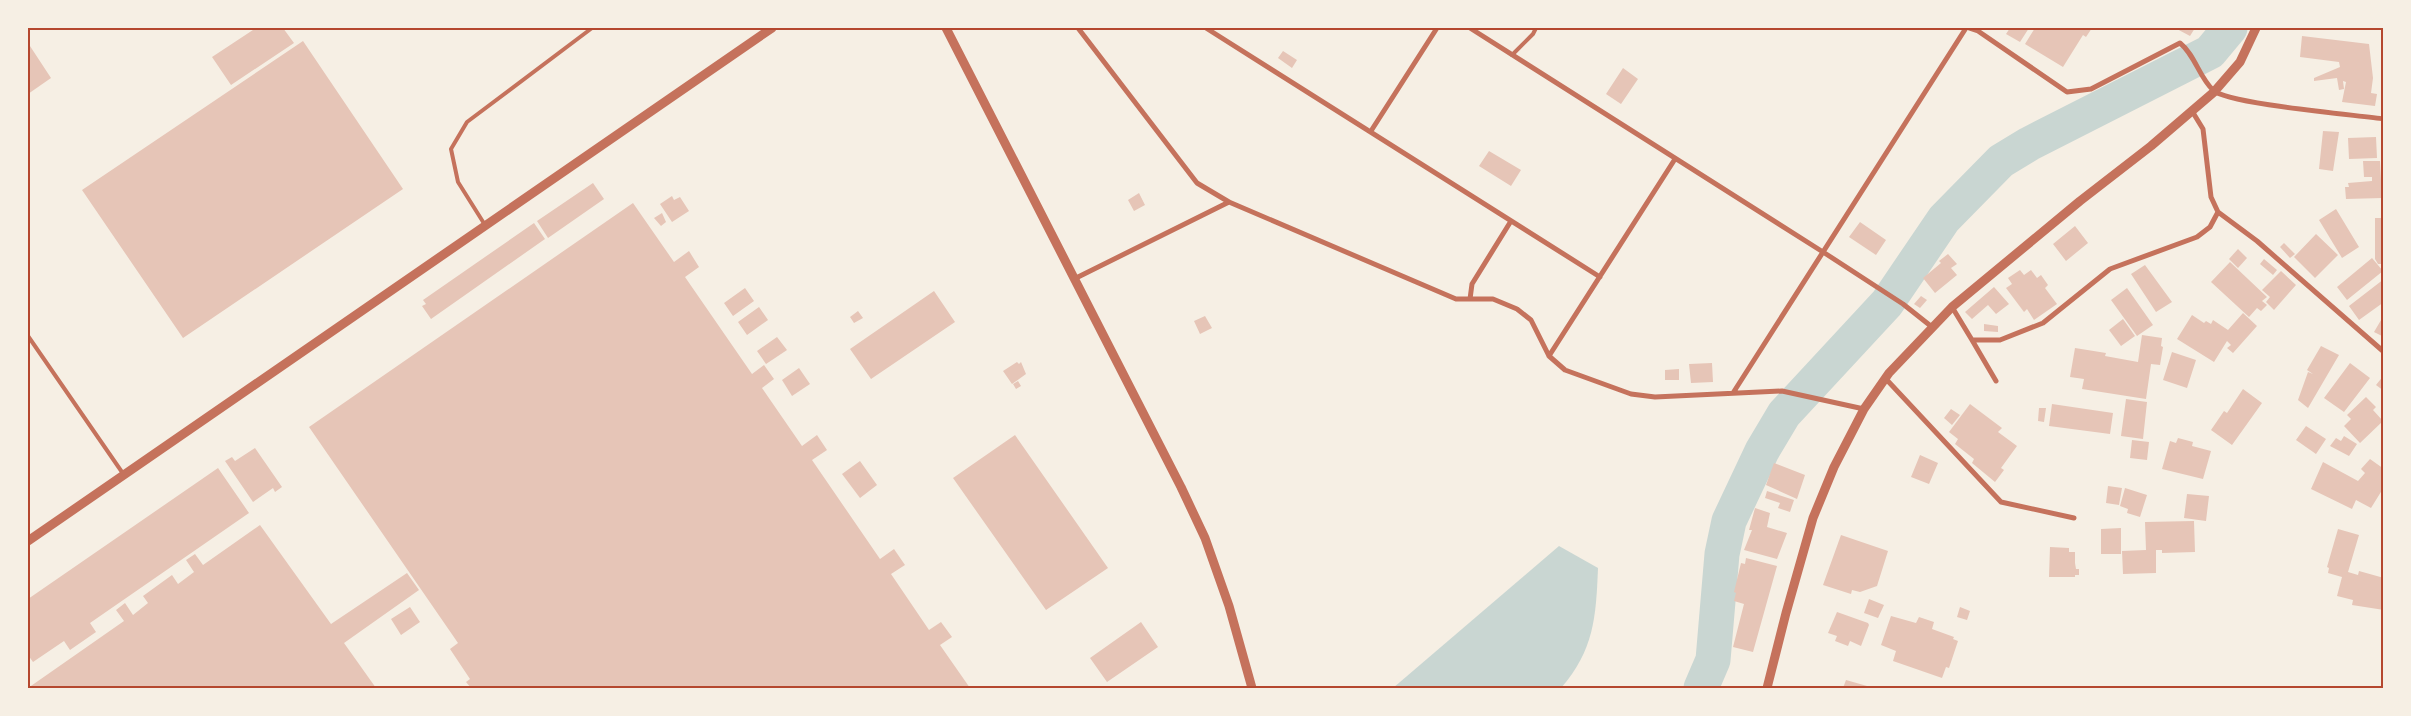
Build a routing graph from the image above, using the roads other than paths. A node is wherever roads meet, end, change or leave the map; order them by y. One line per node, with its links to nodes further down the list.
1 (592, 28): 20 (lane)
2 (772, 28): 20 (street)
3 (946, 28): 23 (street)
4 (1078, 28): 17 (street)
5 (1206, 28): 15 (street)
6 (1437, 28): 15 (street)
7 (1470, 28): 11 (street)
8 (1536, 28): 11 (lane)
9 (1968, 28): 12 (street); 21 (street)
10 (2256, 28): 12 (street)
11 (1512, 54): 16 (street)
12 (2214, 92): 13 (street); 14 (street)
13 (2192, 111): 18 (street); 25 (street)
14 (2384, 119)
15 (1371, 131): 19 (street)
16 (1675, 159): 21 (street); 22 (street)
17 (1229, 202): 23 (street); 24 (street)
18 (2218, 212): 28 (street); 29 (street)
19 (1511, 221): 22 (street); 24 (street)
20 (485, 225): 35 (street)
21 (1823, 252): 26 (street); 33 (street)
22 (1600, 277): 30 (street)
23 (1074, 279): 38 (street)
24 (1470, 299): 30 (street)
25 (1952, 307): 26 (street); 28 (street)
26 (1932, 327): 31 (street)
27 (28, 336): 35 (lane)
28 (1972, 340): 32 (street)
29 (2384, 352)
30 (1549, 356): 33 (street)
31 (1886, 379): 34 (street); 36 (street)
32 (1996, 381)
33 (1733, 393): 34 (street)
34 (1864, 409): 39 (street)
35 (124, 475): 37 (street)
36 (2074, 518)
37 (28, 542)
38 (1252, 688)
39 (1767, 688)

